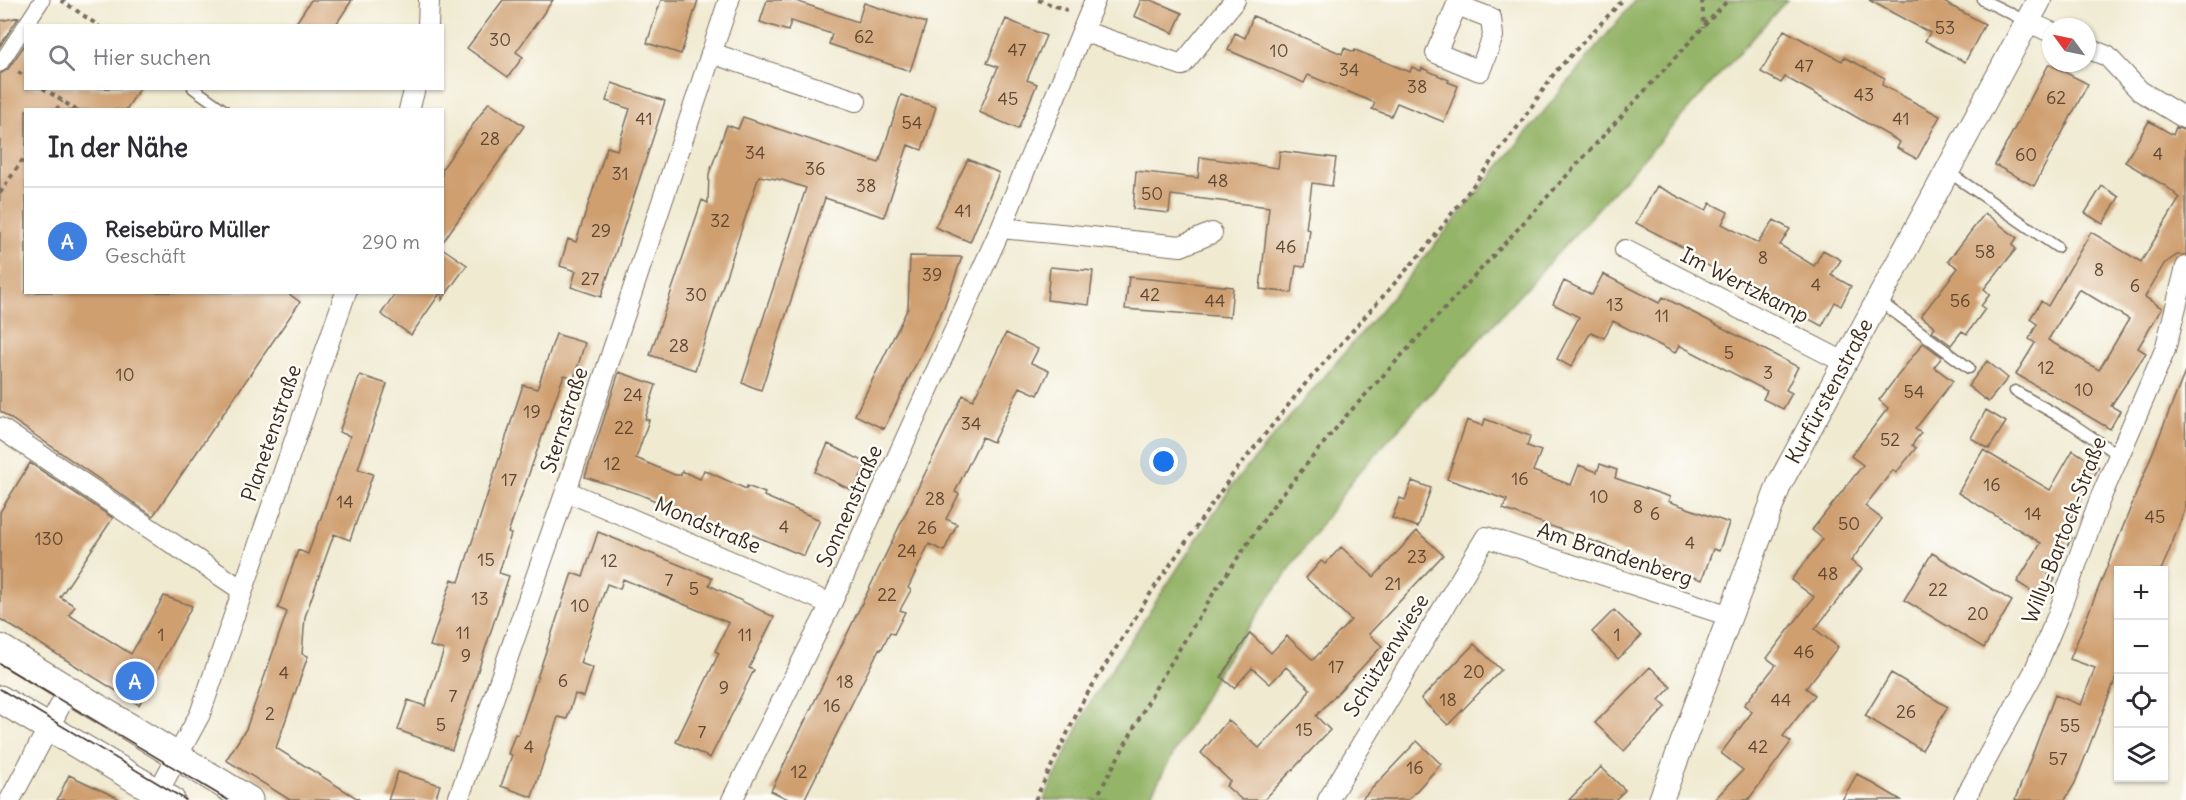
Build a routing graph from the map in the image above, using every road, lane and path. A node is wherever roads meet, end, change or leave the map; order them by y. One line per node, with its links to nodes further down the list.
1 (42, 0): 14 (street)
2 (61, 0): 15 (path)
3 (429, 0): 16 (street)
4 (729, 0): 21 (street, Sternstraße)
5 (1038, 0): 12 (path)
6 (1235, 0): 12 (street)
7 (1623, 0): 65 (path)
8 (1702, 0): 18 (path)
9 (1728, 0): 18 (path)
10 (1983, 0): 13 (lane)
11 (2039, 0): 13 (street, Kurfürstenstraße)
12 (1088, 16): 38 (street, Sonnenstraße)
13 (2028, 22): 19 (street); 36 (street, Kurfürstenstraße)
14 (26, 24)
15 (96, 24)
16 (428, 24)
17 (24, 27): 22 (street)
18 (1704, 28): 66 (path)
19 (2042, 28)
20 (2096, 52): 34 (street)
21 (711, 53): 29 (street); 50 (street, Sternstraße)
22 (0, 64)
23 (20, 73): 24 (path)
24 (24, 76)
25 (46, 90): 28 (path)
26 (196, 90): 32 (lane)
27 (414, 90): 33 (street)
28 (62, 100): 30 (path); 31 (path)
29 (856, 101)
30 (57, 108)
31 (73, 108)
32 (221, 108)
33 (410, 108)
34 (2186, 119)
35 (24, 158): 37 (path)
36 (1947, 171): 40 (lane); 44 (street, Kurfürstenstraße)
37 (0, 193)
38 (1001, 228): 39 (street); 53 (street, Sonnenstraße)
39 (1212, 233)
40 (2056, 247)
41 (1625, 250): 45 (street, Im Wertzkamp)
42 (2186, 267): 49 (street, Willy-Bartock-Straße)
43 (345, 294): 52 (street, Planetenstraße)
44 (1878, 300): 45 (street, Kurfürstenstraße); 46 (lane)
45 (1844, 362): 54 (street, Kurfürstenstraße)
46 (1969, 369)
47 (2015, 391): 49 (lane)
48 (0, 428): 52 (street)
49 (2118, 455): 69 (street, Willy-Bartock-Straße)
50 (566, 490): 53 (street, Mondstraße); 63 (street, Sternstraße)
51 (1486, 537): 54 (street, Am Brandenberg); 67 (street, Schützenwiese)
52 (242, 590): 59 (street, Planetenstraße)
53 (831, 604): 64 (street, Sonnenstraße)
54 (1730, 616): 68 (street, Kurfürstenstraße)
55 (0, 648): 56 (main road)
56 (69, 690): 58 (street); 59 (main road)
57 (0, 699): 58 (main road)
58 (47, 727): 60 (main road); 61 (street)
59 (178, 757): 60 (street, Planetenstraße); 62 (main road)
60 (164, 796)
61 (10, 800)
62 (249, 800)
63 (458, 800)
64 (732, 800)
65 (1035, 800)
66 (1095, 800)
67 (1328, 800)
68 (1660, 800)
69 (1964, 800)

